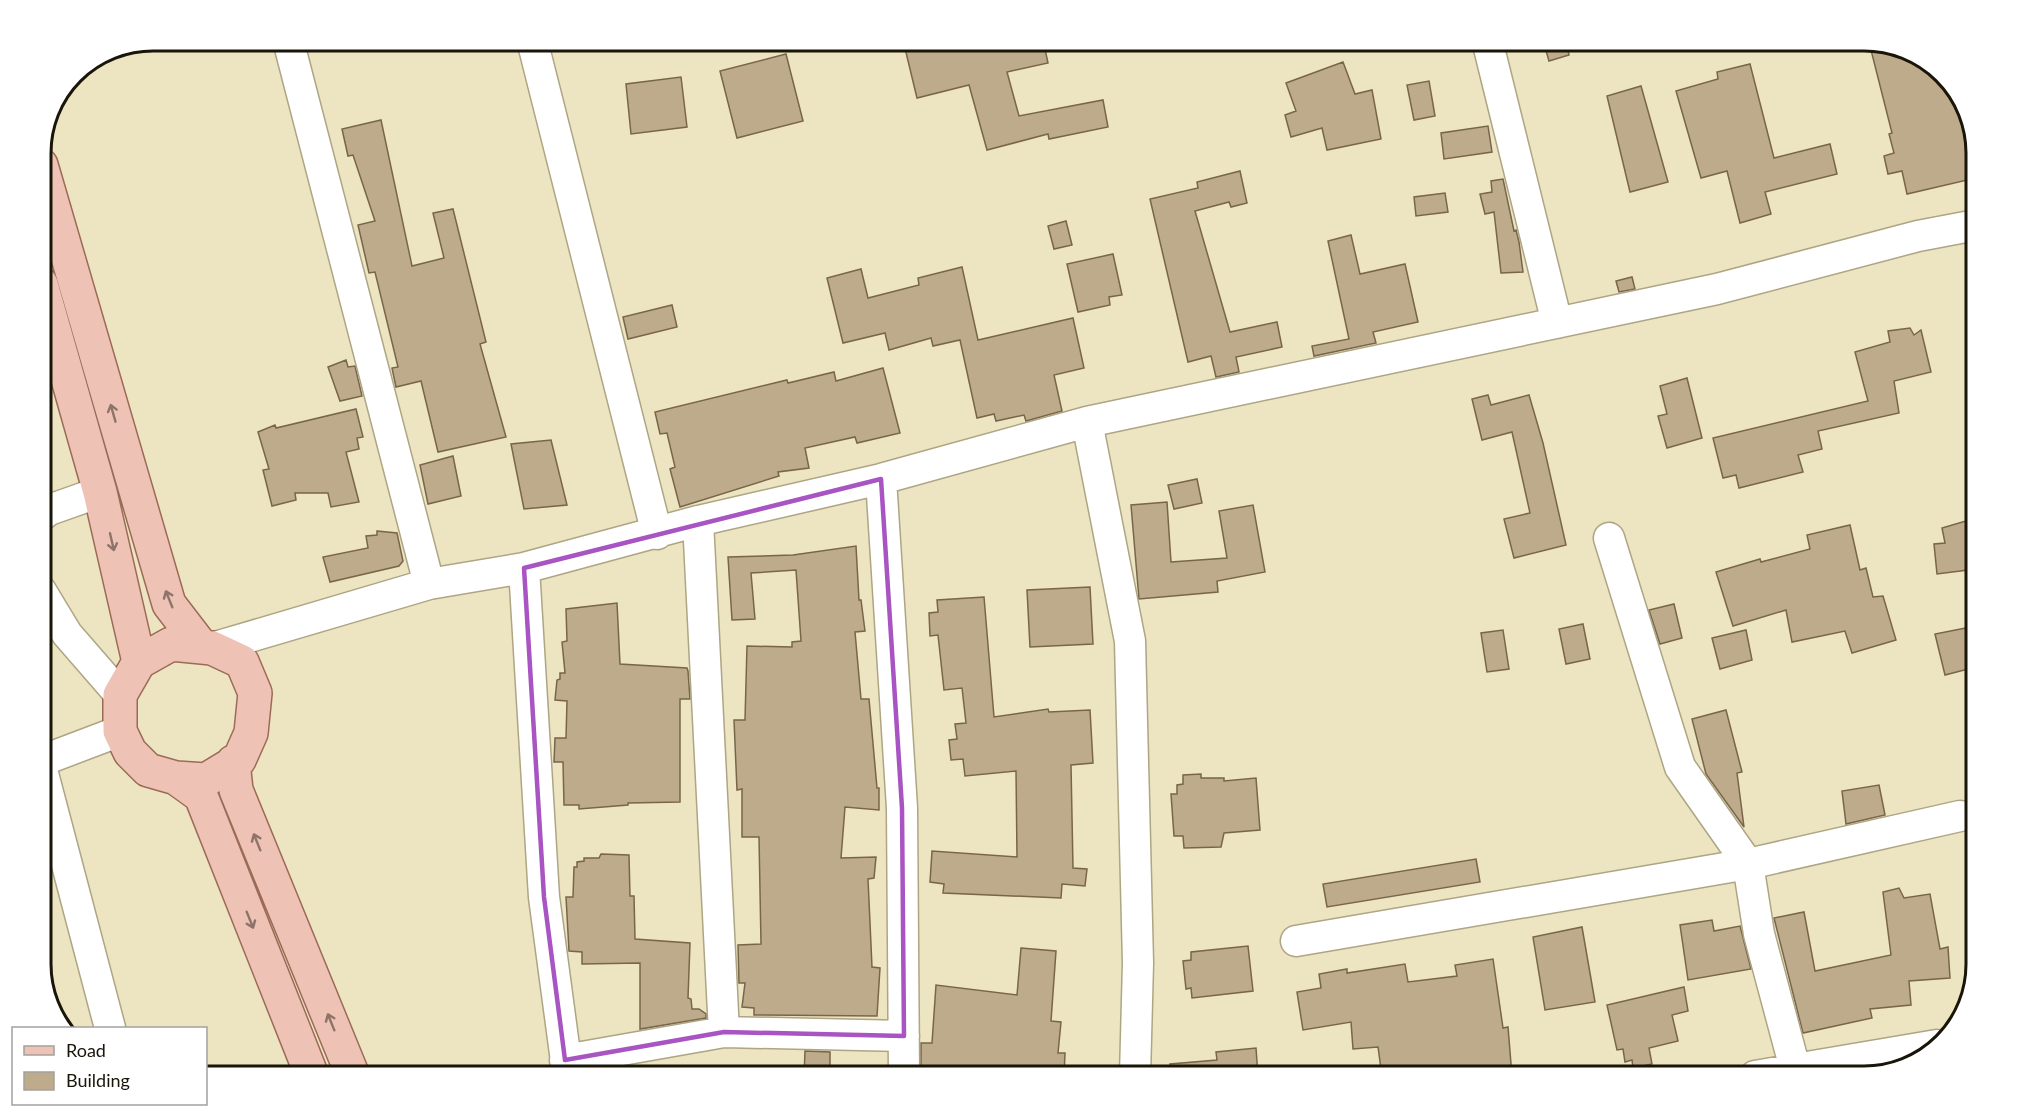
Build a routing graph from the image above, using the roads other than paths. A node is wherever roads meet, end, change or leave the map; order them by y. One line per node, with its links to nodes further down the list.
1 (291, 51): 16 (street)
2 (535, 51): 13 (street)
3 (1490, 51): 7 (street)
4 (51, 199): 18 (main road, one-way to 4)
5 (1966, 227): 7 (street)
6 (51, 319): 10 (main road)
7 (1557, 322): 8 (street)
8 (1087, 422): 9 (street); 38 (street)
9 (881, 479): 12 (street); 31 (street)
10 (100, 492): 11 (street); 19 (main road, one-way to 19)
11 (51, 509)
12 (698, 521): 13 (street); 30 (street)
13 (657, 534): 15 (street)
14 (1609, 538): 27 (street)
15 (524, 568): 16 (street); 35 (street)
16 (429, 584): 18 (street)
17 (51, 608): 20 (street)
18 (207, 648): 19 (main road); 23 (main road)
19 (139, 662): 20 (main road)
20 (120, 695): 21 (main road)
21 (120, 731): 22 (street); 24 (main road)
22 (51, 756)
23 (233, 762): 24 (main road); 34 (main road, one-way to 23)
24 (176, 778): 33 (main road, one-way to 33)
25 (51, 804): 29 (street)
26 (1960, 816): 27 (street)
27 (1748, 864): 28 (street); 39 (street)
28 (1296, 941)
29 (109, 1027)
30 (724, 1032): 31 (street); 36 (street)
31 (904, 1036): 37 (street)
32 (1923, 1048): 40 (street)
33 (308, 1066)
34 (349, 1066)
35 (567, 1066)
36 (576, 1066)
37 (904, 1066)
38 (1135, 1066)
39 (1794, 1066)
40 (1827, 1066)

